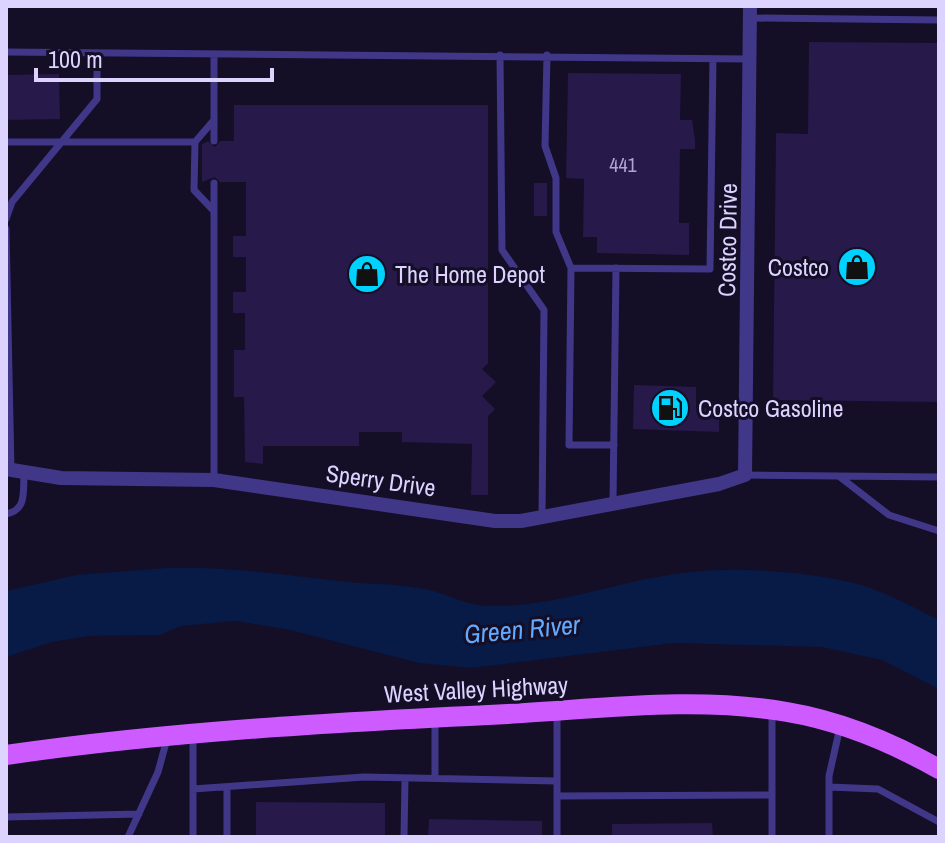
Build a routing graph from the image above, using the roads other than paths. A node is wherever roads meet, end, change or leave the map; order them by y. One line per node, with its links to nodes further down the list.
1 (751, 12): 2 (lane); 9 (street, Costco Drive)
2 (939, 20)
3 (6, 52): 4 (lane)
4 (97, 55): 5 (lane); 13 (lane)
5 (214, 55): 6 (lane); 10 (lane)
6 (500, 55): 7 (lane); 31 (lane)
7 (547, 55): 8 (lane); 19 (lane)
8 (713, 59): 9 (lane); 20 (lane)
9 (751, 59): 25 (street, Costco Drive)
10 (214, 120): 11 (lane); 14 (lane)
11 (214, 141)
12 (6, 142): 13 (lane)
13 (62, 142): 14 (lane); 17 (lane)
14 (195, 142): 16 (lane)
15 (214, 183): 16 (lane)
16 (214, 211): 28 (lane)
17 (6, 219)
18 (6, 229): 21 (lane)
19 (571, 268): 20 (lane); 23 (lane)
20 (616, 268): 23 (lane)
21 (7, 302): 22 (lane)
22 (7, 338): 24 (lane)
23 (614, 445): 29 (lane)
24 (14, 472): 28 (street, Sperry Drive); 30 (lane)
25 (745, 475): 26 (lane); 29 (street, Sperry Drive)
26 (838, 476): 27 (lane); 32 (lane)
27 (939, 477)
28 (214, 480): 31 (street, Sperry Drive)
29 (613, 501): 31 (street, Sperry Drive)
30 (6, 514)
31 (542, 519)
32 (939, 531)
33 (772, 710): 34 (main road, West Valley Highway); 36 (main road, West Valley Highway); 47 (lane)
34 (557, 711): 35 (main road, West Valley Highway); 43 (lane)
35 (435, 718): 37 (main road, West Valley Highway); 42 (lane)
36 (841, 725): 40 (main road, West Valley Highway); 44 (lane)
37 (193, 735): 38 (main road, West Valley Highway); 46 (lane)
38 (168, 737): 39 (main road, West Valley Highway); 49 (lane)
39 (6, 755)
40 (939, 769)
41 (405, 778): 42 (lane); 45 (lane); 55 (lane)
42 (435, 778): 43 (lane)
43 (557, 781): 48 (lane)
44 (829, 787): 51 (lane); 58 (lane)
45 (227, 788): 46 (lane); 54 (lane)
46 (193, 789): 53 (lane)
47 (772, 795): 48 (lane); 57 (lane)
48 (557, 796): 56 (lane)
49 (139, 814): 50 (lane); 52 (lane)
50 (6, 817)
51 (939, 822)
52 (128, 837)
53 (193, 837)
54 (227, 837)
55 (404, 837)
56 (557, 837)
57 (772, 837)
58 (829, 837)

